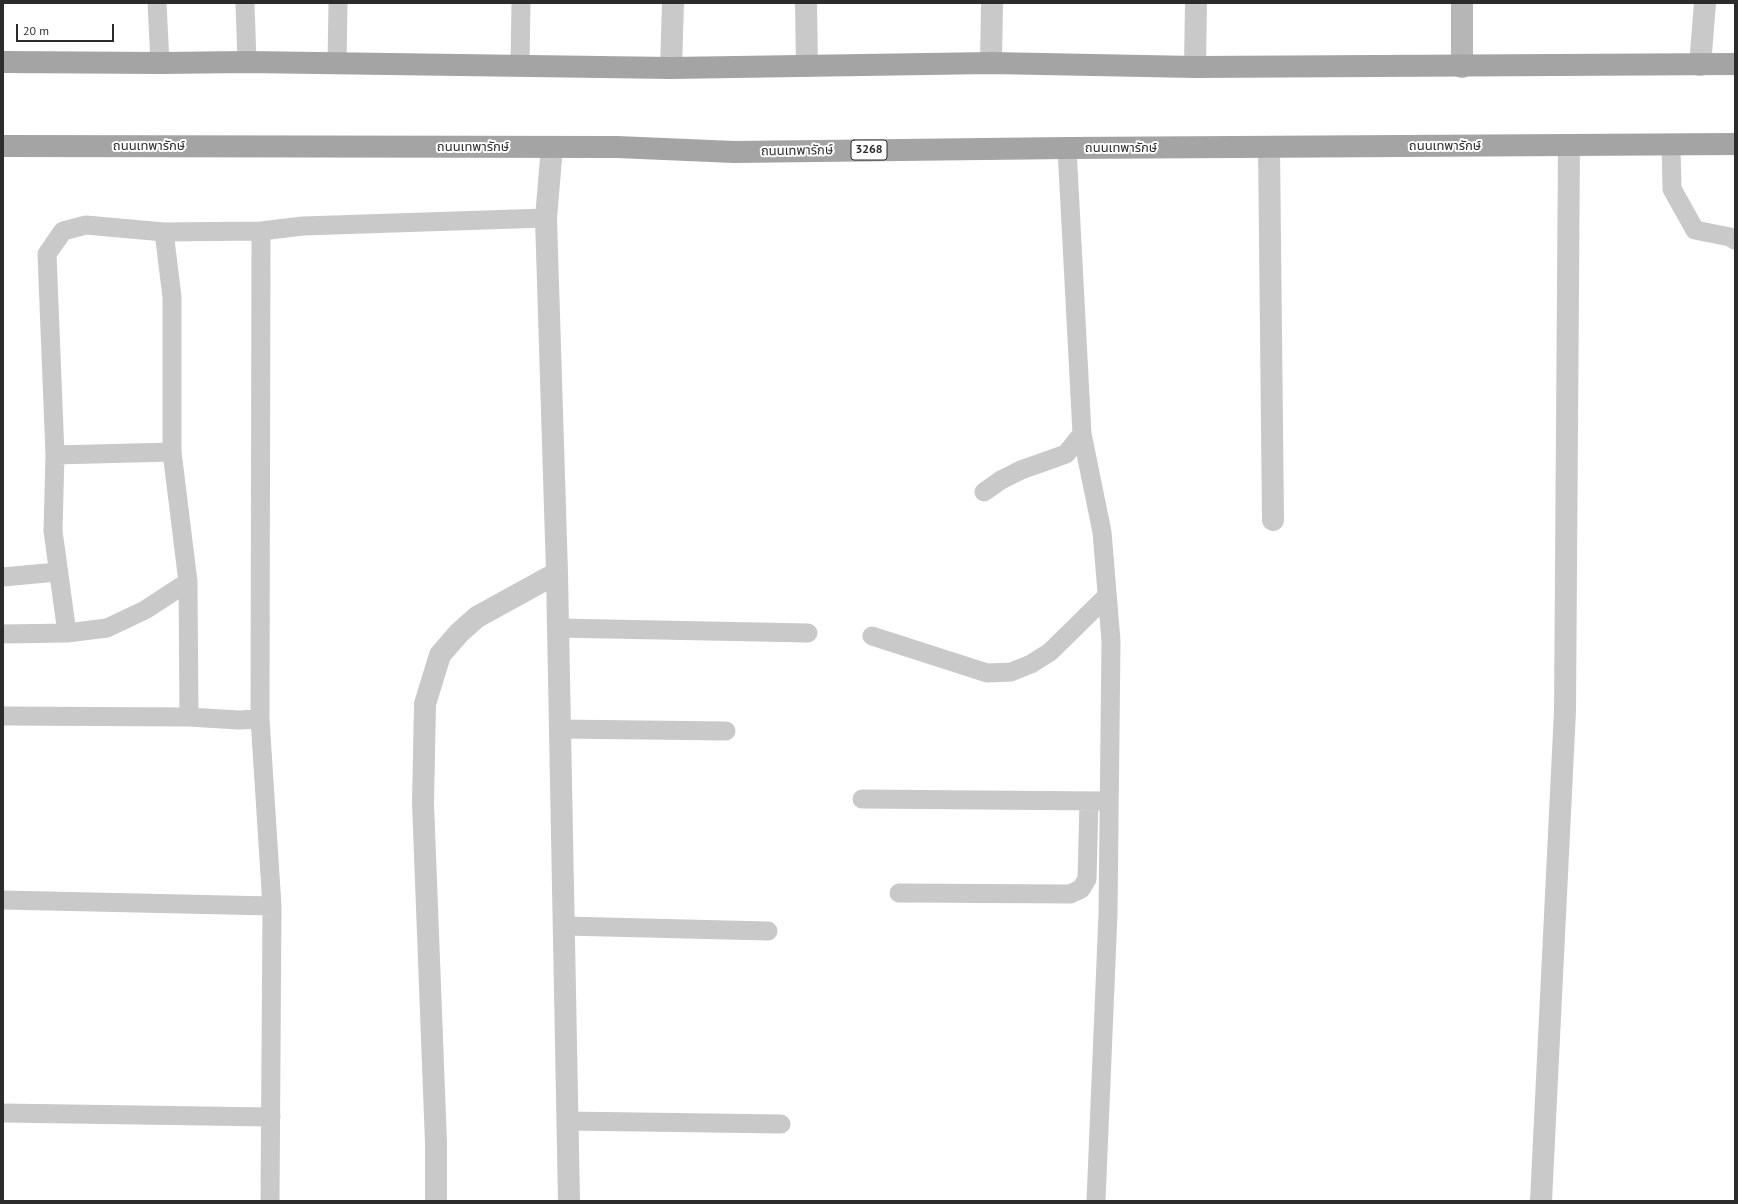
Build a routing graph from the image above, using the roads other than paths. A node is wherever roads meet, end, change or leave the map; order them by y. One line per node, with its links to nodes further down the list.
1 (157, 3): 13 (lane)
2 (246, 3): 12 (lane)
3 (338, 3): 14 (lane)
4 (521, 3): 18 (lane)
5 (673, 3): 22 (street)
6 (806, 3): 19 (street)
7 (992, 3): 15 (street)
8 (1196, 3): 20 (street)
9 (1462, 3): 21 (street)
10 (1705, 3): 16 (street)
11 (3, 62): 13 (main road)
12 (248, 62): 13 (main road); 14 (main road)
13 (160, 63)
14 (337, 63): 18 (main road)
15 (992, 63): 19 (main road); 20 (main road)
16 (1700, 64): 17 (main road); 21 (main road)
17 (1735, 64)
18 (520, 65): 22 (main road)
19 (807, 66): 22 (main road)
20 (1195, 67): 21 (main road)
21 (1462, 67)
22 (671, 68)
23 (1735, 144): 25 (main road, ถนนเทพารักษ์ / 3268)
24 (1569, 145): 25 (main road, ถนนเทพารักษ์ / 3268); 28 (main road, ถนนเทพารักษ์ / 3268); 70 (street)
25 (1671, 145): 33 (lane)
26 (3, 146): 27 (main road, ถนนเทพารักษ์ / 3268)
27 (552, 147): 29 (main road, ถนนเทพารักษ์ / 3268); 30 (street)
28 (1269, 147): 29 (main road, ถนนเทพารักษ์ / 3268); 38 (street)
29 (1067, 148): 34 (lane)
30 (546, 218): 31 (lane); 40 (street)
31 (261, 231): 32 (lane); 51 (lane)
32 (164, 232): 35 (lane); 36 (lane)
33 (1735, 240)
34 (1082, 434): 37 (lane); 43 (lane)
35 (172, 452): 36 (lane); 42 (lane)
36 (55, 455): 39 (lane)
37 (984, 492)
38 (1273, 520)
39 (57, 572): 41 (lane); 45 (lane)
40 (557, 573): 44 (street); 67 (street)
41 (3, 577)
42 (188, 582): 45 (lane); 50 (lane)
43 (1107, 596): 48 (lane); 56 (lane)
44 (558, 628): 47 (lane); 52 (street)
45 (67, 633): 46 (lane)
46 (3, 634)
47 (808, 634)
48 (872, 636)
49 (3, 716): 50 (lane)
50 (189, 717): 51 (lane)
51 (260, 719): 59 (lane)
52 (560, 730): 53 (lane); 60 (street)
53 (726, 731)
54 (862, 799): 55 (lane)
55 (1089, 801): 56 (lane); 57 (lane)
56 (1109, 801): 69 (lane)
57 (899, 893)
58 (3, 900): 59 (lane)
59 (272, 906): 63 (lane)
60 (564, 926): 61 (lane); 64 (street)
61 (768, 931)
62 (3, 1113): 63 (lane)
63 (271, 1117): 66 (lane)
64 (567, 1121): 65 (lane); 68 (street)
65 (781, 1124)
66 (270, 1201)
67 (436, 1201)
68 (569, 1201)
69 (1096, 1201)
70 (1541, 1201)

